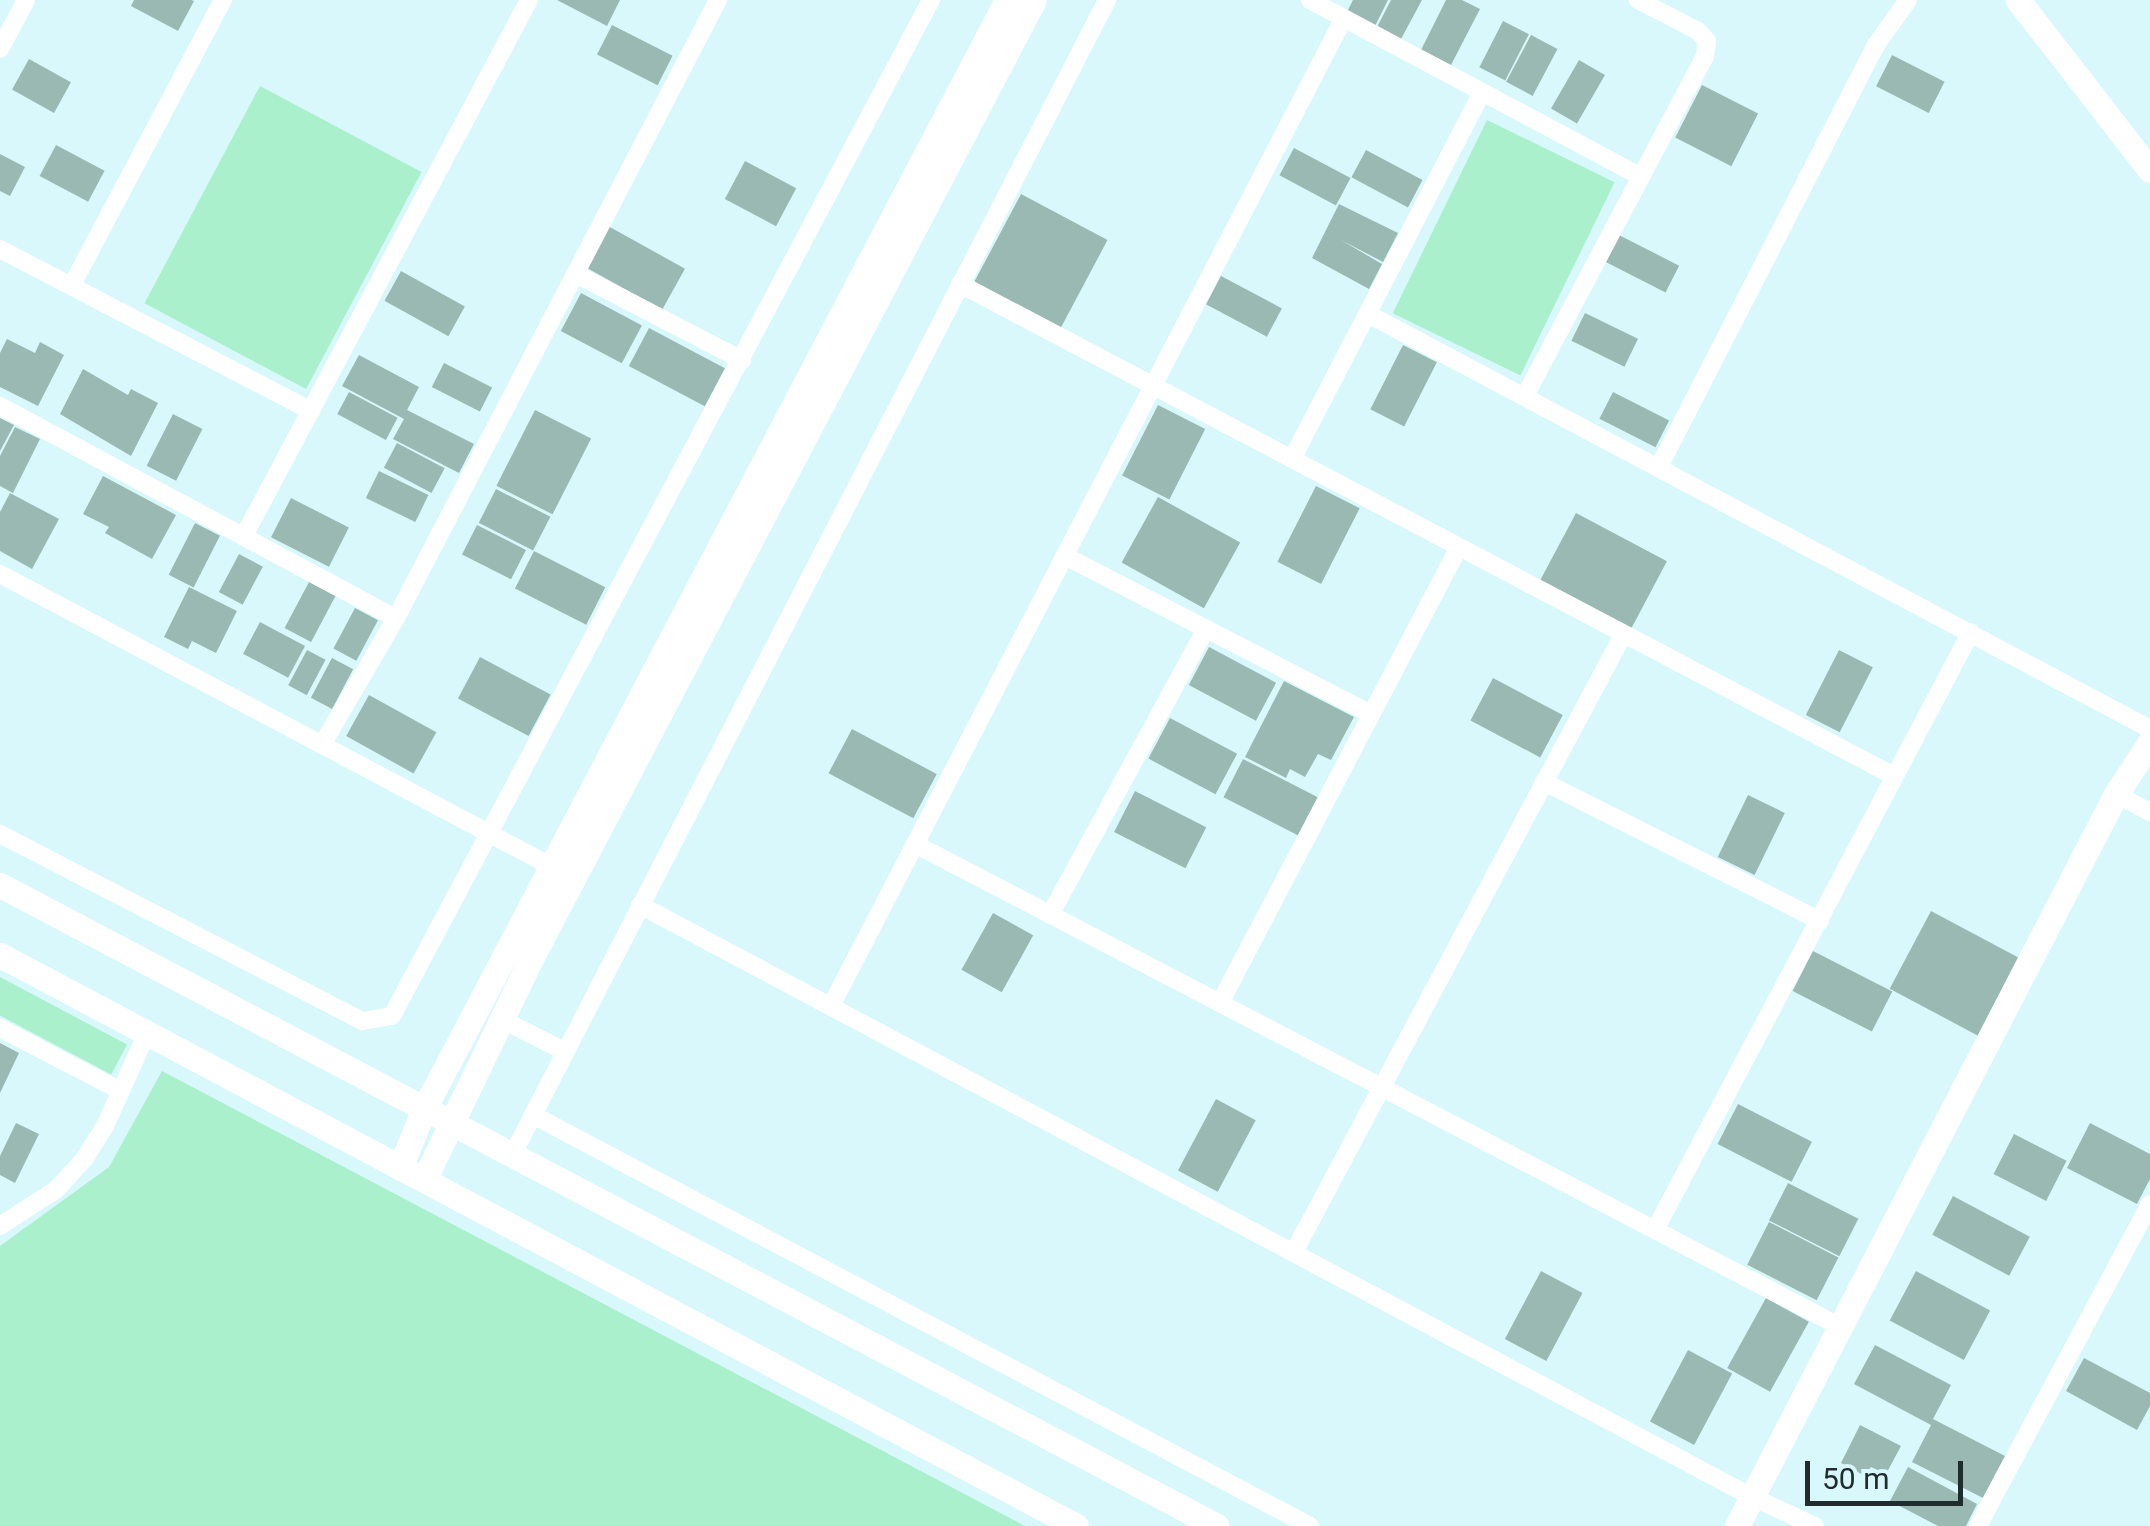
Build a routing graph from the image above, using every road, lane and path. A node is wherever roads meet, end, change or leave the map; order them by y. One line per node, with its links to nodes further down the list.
1 (26, 0): 14 (street)
2 (222, 0): 21 (street)
3 (529, 0): 27 (street)
4 (718, 0): 19 (street)
5 (931, 0): 23 (street)
6 (1007, 0): 49 (street)
7 (1034, 0): 49 (street)
8 (1107, 0): 20 (street)
9 (1310, 0): 13 (street)
10 (1638, 0): 17 (street)
11 (1908, 0): 29 (street)
12 (2018, 0): 16 (street)
13 (1344, 18): 15 (street); 24 (street)
14 (0, 48)
15 (1482, 93): 17 (street); 22 (street)
16 (2150, 170)
17 (1640, 176): 25 (street)
18 (0, 248): 21 (street)
19 (578, 275): 23 (street); 34 (street)
20 (960, 284): 24 (street); 51 (street)
21 (72, 285): 27 (street)
22 (1368, 314): 25 (street); 28 (street)
23 (742, 360): 47 (street)
24 (1155, 385): 28 (street); 32 (street)
25 (1525, 396): 29 (street)
26 (0, 406): 30 (street)
27 (311, 410): 30 (street)
28 (1292, 459): 31 (street)
29 (1660, 467): 36 (street)
30 (244, 536): 34 (street)
31 (1458, 549): 37 (street); 38 (street)
32 (1064, 556): 35 (street); 48 (street)
33 (0, 574): 41 (street)
34 (396, 618): 41 (street)
35 (1206, 629): 38 (street); 52 (street)
36 (1971, 632): 39 (street); 42 (street)
37 (1623, 635): 42 (street); 43 (street)
38 (1371, 714): 55 (street)
39 (2150, 729)
40 (2150, 742): 44 (street)
41 (322, 745): 47 (street)
42 (1894, 776): 53 (street)
43 (1544, 782): 53 (street); 61 (street)
44 (2116, 794): 45 (street); 73 (street)
45 (2150, 812)
46 (0, 834): 47 (street)
47 (492, 834): 49 (street)
48 (915, 844): 52 (street); 56 (street)
49 (563, 872): 57 (street); 63 (street)
50 (0, 885): 63 (street)
51 (640, 905): 56 (street); 60 (street)
52 (1050, 914): 55 (street)
53 (1820, 921): 71 (street)
54 (0, 955): 59 (street)
55 (1220, 1003): 61 (street)
56 (831, 1006): 72 (street)
57 (501, 1018): 60 (street); 65 (street)
58 (0, 1028): 62 (street)
59 (147, 1033): 62 (street); 67 (street)
60 (564, 1051): 64 (street)
61 (1382, 1087): 71 (street); 72 (street)
62 (119, 1090): 70 (street)
63 (424, 1109): 65 (street); 67 (street)
64 (533, 1114): 66 (street); 77 (street)
65 (449, 1122): 66 (street); 68 (street)
66 (512, 1156): 76 (street)
67 (400, 1168): 68 (street)
68 (424, 1180): 75 (street)
69 (2150, 1204): 80 (street)
70 (5, 1216)
71 (1655, 1230): 73 (street)
72 (1295, 1250): 74 (street)
73 (1841, 1327): 74 (street)
74 (1752, 1497): 78 (street); 79 (street)
75 (1076, 1526)
76 (1217, 1526)
77 (1310, 1526)
78 (1737, 1526)
79 (1815, 1526)
80 (1978, 1526)

